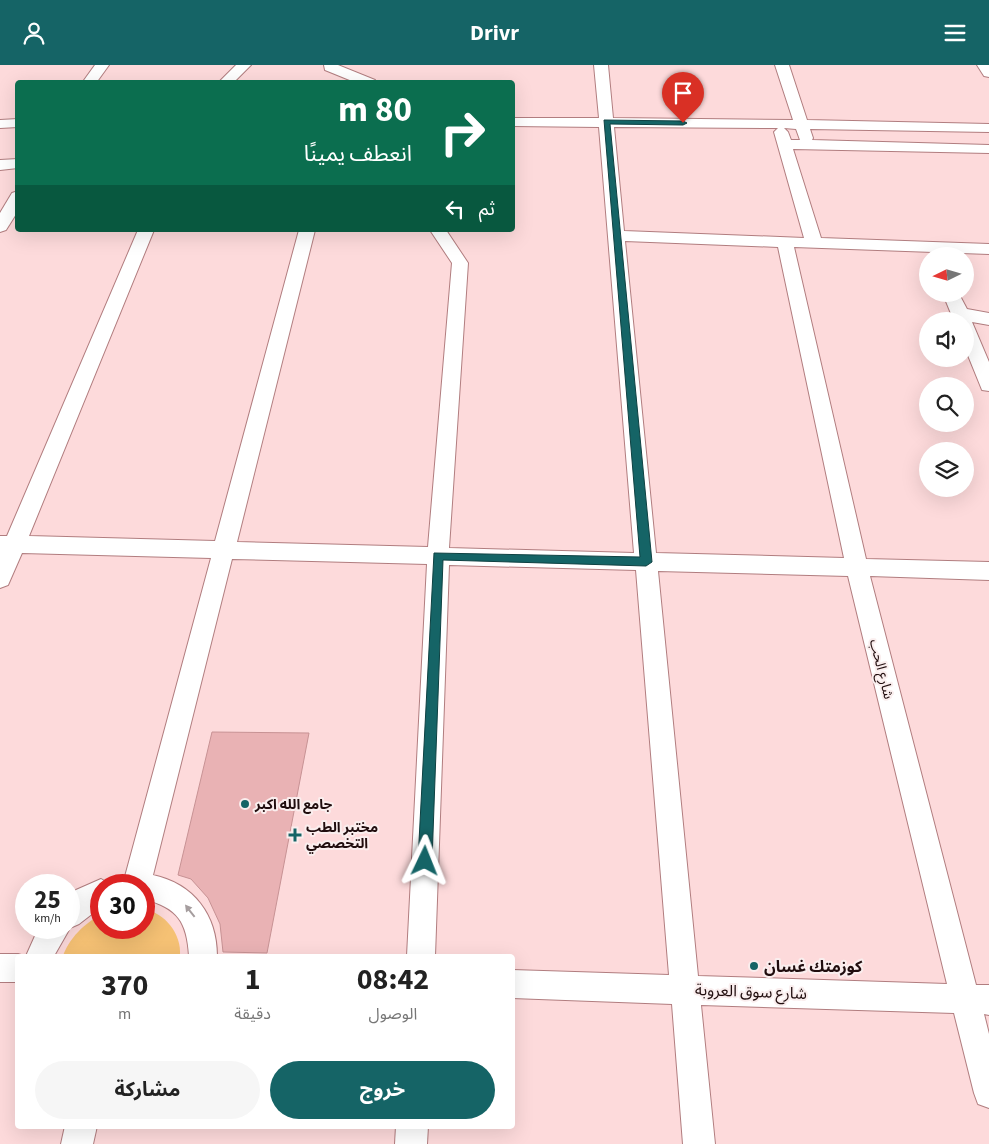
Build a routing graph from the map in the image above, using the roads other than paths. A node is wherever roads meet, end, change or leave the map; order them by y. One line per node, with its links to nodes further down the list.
1 (102, 65): 8 (street)
2 (244, 65): 9 (street)
3 (331, 65): 10 (street)
4 (601, 65): 12 (street)
5 (782, 65): 16 (street)
6 (984, 65): 7 (street)
7 (989, 73)
8 (90, 80)
9 (228, 80)
10 (362, 80)
11 (515, 122): 12 (street)
12 (606, 122): 15 (street); 28 (street)
13 (15, 123): 14 (street)
14 (0, 124)
15 (779, 124): 16 (street); 18 (street)
16 (801, 124): 17 (street); 19 (street)
17 (989, 129)
18 (785, 144): 19 (street); 30 (street)
19 (808, 145): 20 (street)
20 (989, 149)
21 (15, 163): 22 (street)
22 (0, 165)
23 (15, 201): 24 (street)
24 (0, 227)
25 (145, 232): 38 (street)
26 (306, 232): 39 (street)
27 (439, 232): 40 (street)
28 (617, 236): 29 (street); 41 (street)
29 (785, 242): 30 (street); 42 (street, شارع الحب)
30 (814, 243): 33 (street)
31 (989, 249): 32 (street)
32 (974, 250)
33 (919, 251)
34 (989, 319): 35 (street)
35 (974, 320)
36 (974, 348): 37 (street)
37 (989, 385)
38 (7, 544): 39 (street); 44 (street)
39 (225, 550): 40 (street); 45 (street)
40 (438, 556): 41 (street); 50 (street)
41 (646, 562): 42 (street); 54 (street)
42 (857, 567): 43 (street); 55 (street, شارع الحب)
43 (989, 571)
44 (0, 579)
45 (140, 874)
46 (155, 888): 49 (street, one-way to 46)
47 (48, 939): 48 (street)
48 (41, 954)
49 (203, 954)
50 (421, 954)
51 (0, 967): 52 (street)
52 (15, 968)
53 (515, 984): 54 (street, شارع سوق العروبة)
54 (684, 989): 55 (street, شارع سوق العروبة); 61 (street)
55 (977, 1000): 56 (street, شارع الحب)
56 (989, 1093)
57 (79, 1129): 59 (street)
58 (412, 1129): 60 (street)
59 (76, 1144)
60 (411, 1144)
61 (698, 1144)

